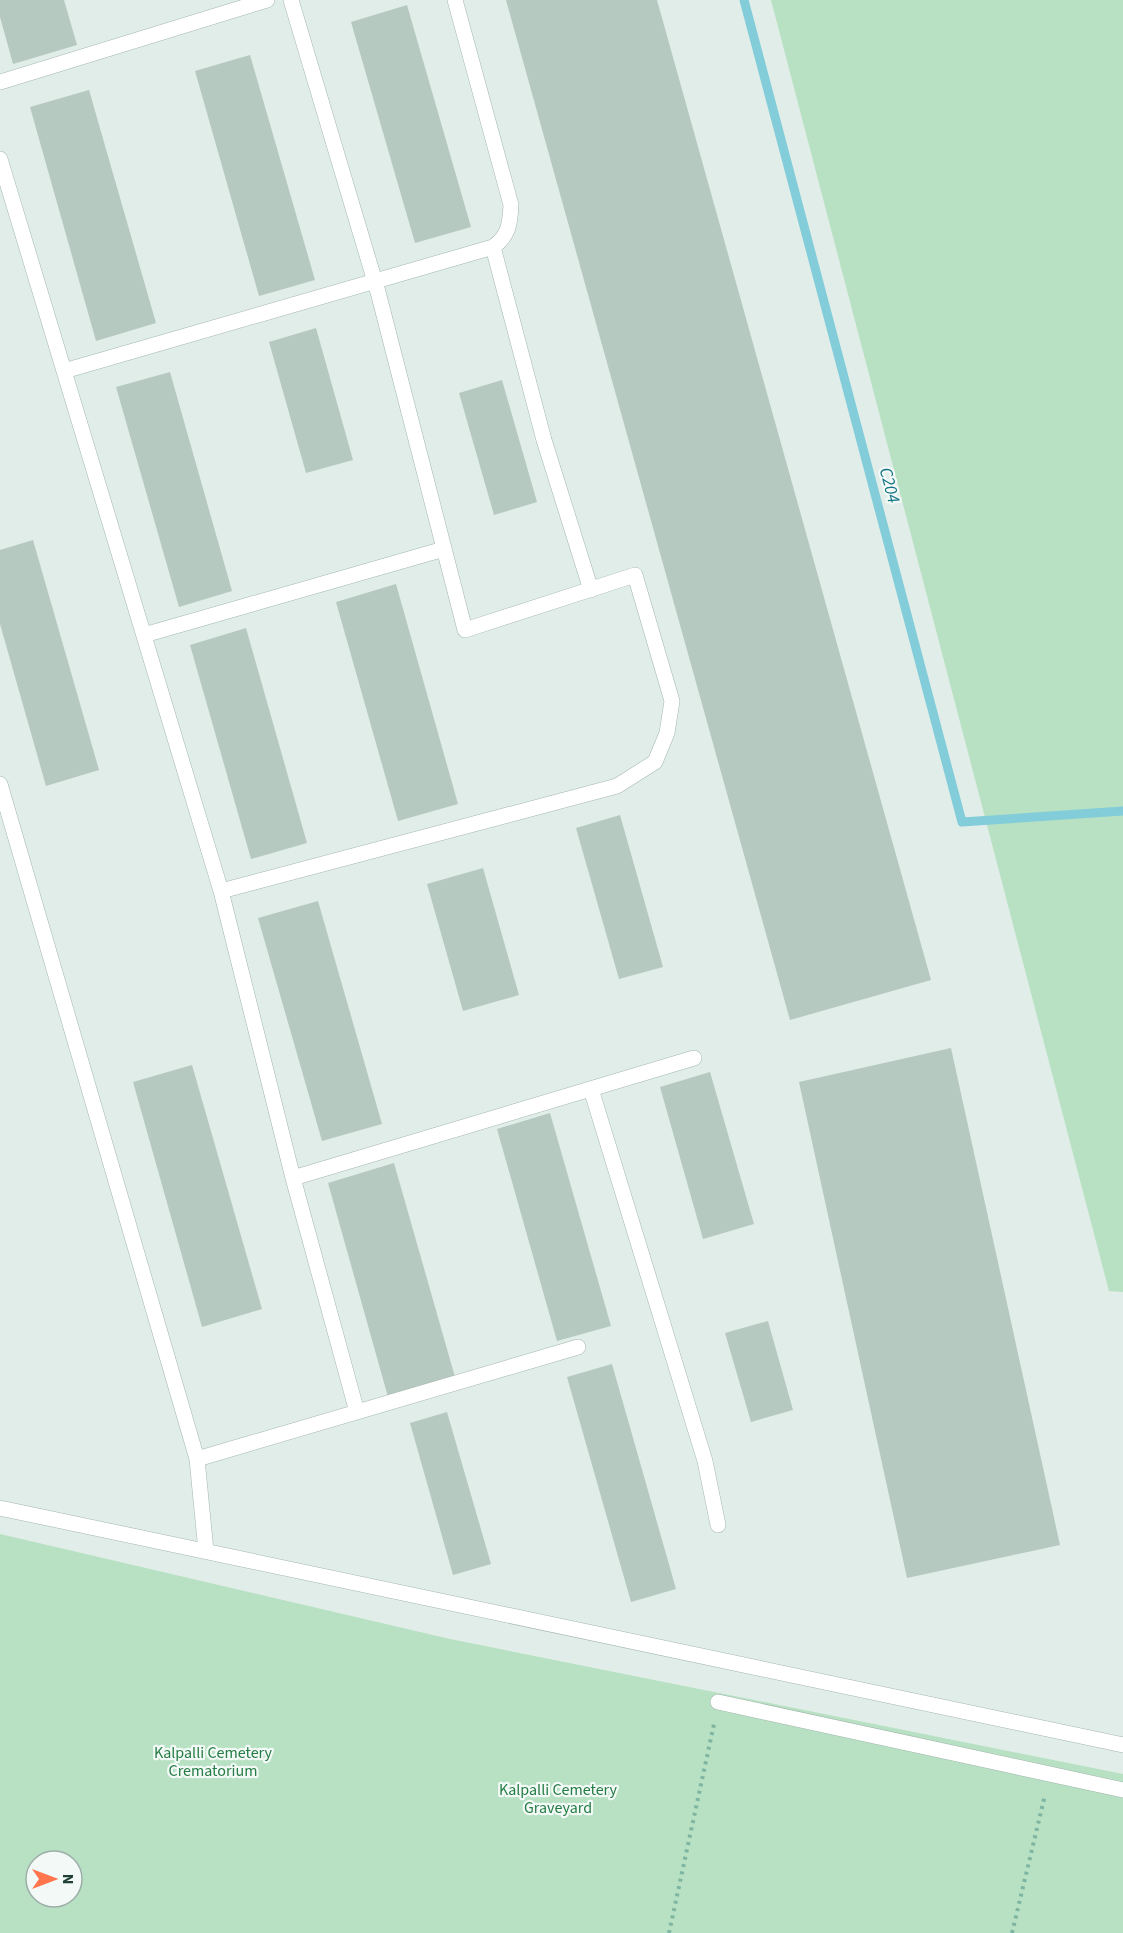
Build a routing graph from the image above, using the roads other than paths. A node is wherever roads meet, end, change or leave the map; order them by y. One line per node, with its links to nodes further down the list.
1 (267, 0): 4 (lane)
2 (291, 0): 7 (lane)
3 (454, 0): 6 (lane)
4 (0, 82)
5 (0, 159): 8 (lane)
6 (493, 247): 7 (lane); 10 (lane)
7 (375, 282): 8 (lane); 9 (lane)
8 (64, 372): 11 (lane)
9 (444, 549): 10 (lane); 11 (lane)
10 (591, 590): 13 (lane)
11 (144, 635): 13 (lane)
12 (0, 784): 19 (lane)
13 (221, 891): 16 (lane)
14 (694, 1058): 15 (lane)
15 (591, 1089): 16 (lane); 21 (lane)
16 (293, 1178): 18 (lane)
17 (578, 1347): 18 (lane)
18 (357, 1412): 19 (lane)
19 (197, 1459): 22 (lane)
20 (0, 1508): 22 (lane)
21 (718, 1525)
22 (207, 1551): 24 (lane)
23 (718, 1702): 25 (lane)
24 (1123, 1745)
25 (1123, 1790)

